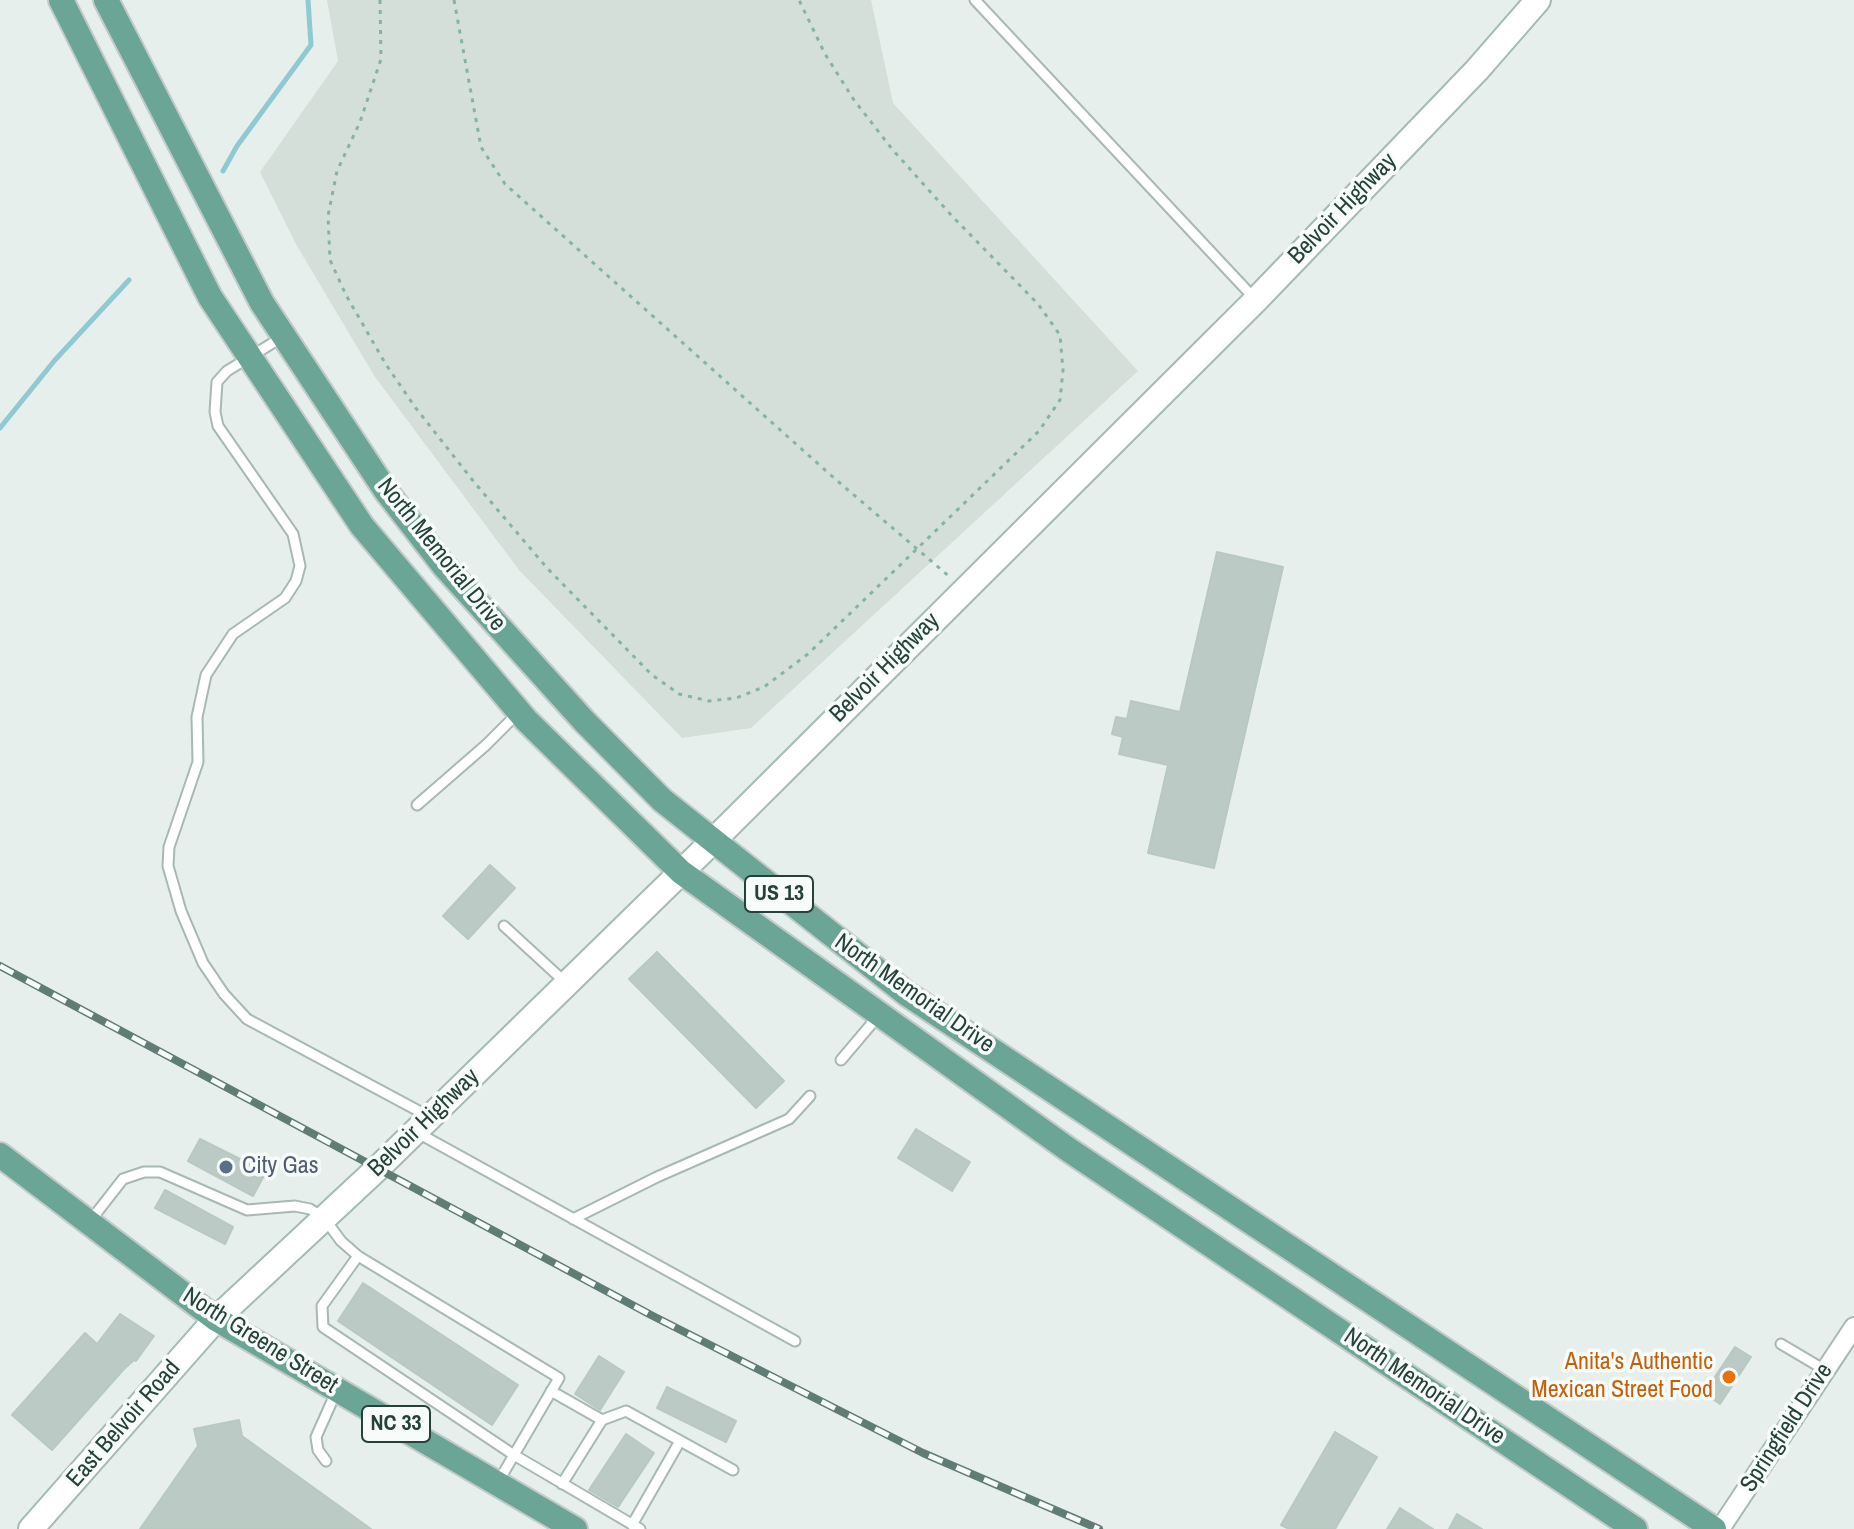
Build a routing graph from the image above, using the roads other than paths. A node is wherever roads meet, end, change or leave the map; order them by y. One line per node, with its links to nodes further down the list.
1 (61, 0): 7 (main road, North Memorial Drive / US 13)
2 (106, 0): 6 (main road, North Memorial Drive / US 13)
3 (975, 0): 5 (lane)
4 (1536, 1): 5 (street, Belvoir Highway)
5 (1256, 300): 10 (street, Belvoir Highway)
6 (284, 336): 7 (lane); 10 (main road, North Memorial Drive / US 13)
7 (249, 358): 8 (main road, North Memorial Drive / US 13); 17 (lane)
8 (519, 712): 9 (lane); 11 (main road, North Memorial Drive / US 13)
9 (417, 805)
10 (713, 841): 11 (street, Belvoir Highway); 41 (main road, North Memorial Drive / US 13)
11 (681, 872): 13 (street, Belvoir Highway); 14 (main road, North Memorial Drive / US 13)
12 (504, 926): 13 (lane)
13 (566, 983): 17 (street, Belvoir Highway)
14 (879, 1015): 15 (lane); 40 (main road, North Memorial Drive / US 13)
15 (841, 1060)
16 (810, 1096): 20 (lane)
17 (422, 1124): 19 (street, Belvoir Highway); 20 (lane)
18 (0, 1155): 21 (main road, North Greene Street / NC 33)
19 (324, 1218): 21 (lane); 22 (lane); 23 (street, Belvoir Highway)
20 (573, 1219): 25 (lane)
21 (89, 1223): 23 (main road, North Greene Street / NC 33)
22 (358, 1256): 29 (lane); 32 (lane)
23 (216, 1319): 28 (main road, North Greene Street / NC 33); 39 (street, East Belvoir Road)
24 (1854, 1327): 27 (street, Springfield Drive)
25 (795, 1341)
26 (1781, 1344): 27 (lane)
27 (1825, 1370): 42 (street, Springfield Drive)
28 (337, 1390): 33 (lane); 35 (main road, North Greene Street / NC 33)
29 (551, 1391): 30 (lane); 32 (lane)
30 (602, 1420): 31 (lane); 36 (lane)
31 (680, 1441): 34 (lane); 37 (lane)
32 (514, 1455): 35 (lane); 36 (lane)
33 (326, 1461)
34 (733, 1470)
35 (497, 1484): 38 (main road, North Greene Street / NC 33)
36 (562, 1484): 37 (lane)
37 (636, 1527)
38 (570, 1528)
39 (31, 1529)
40 (1635, 1529)
41 (1714, 1529)
42 (1720, 1529)

